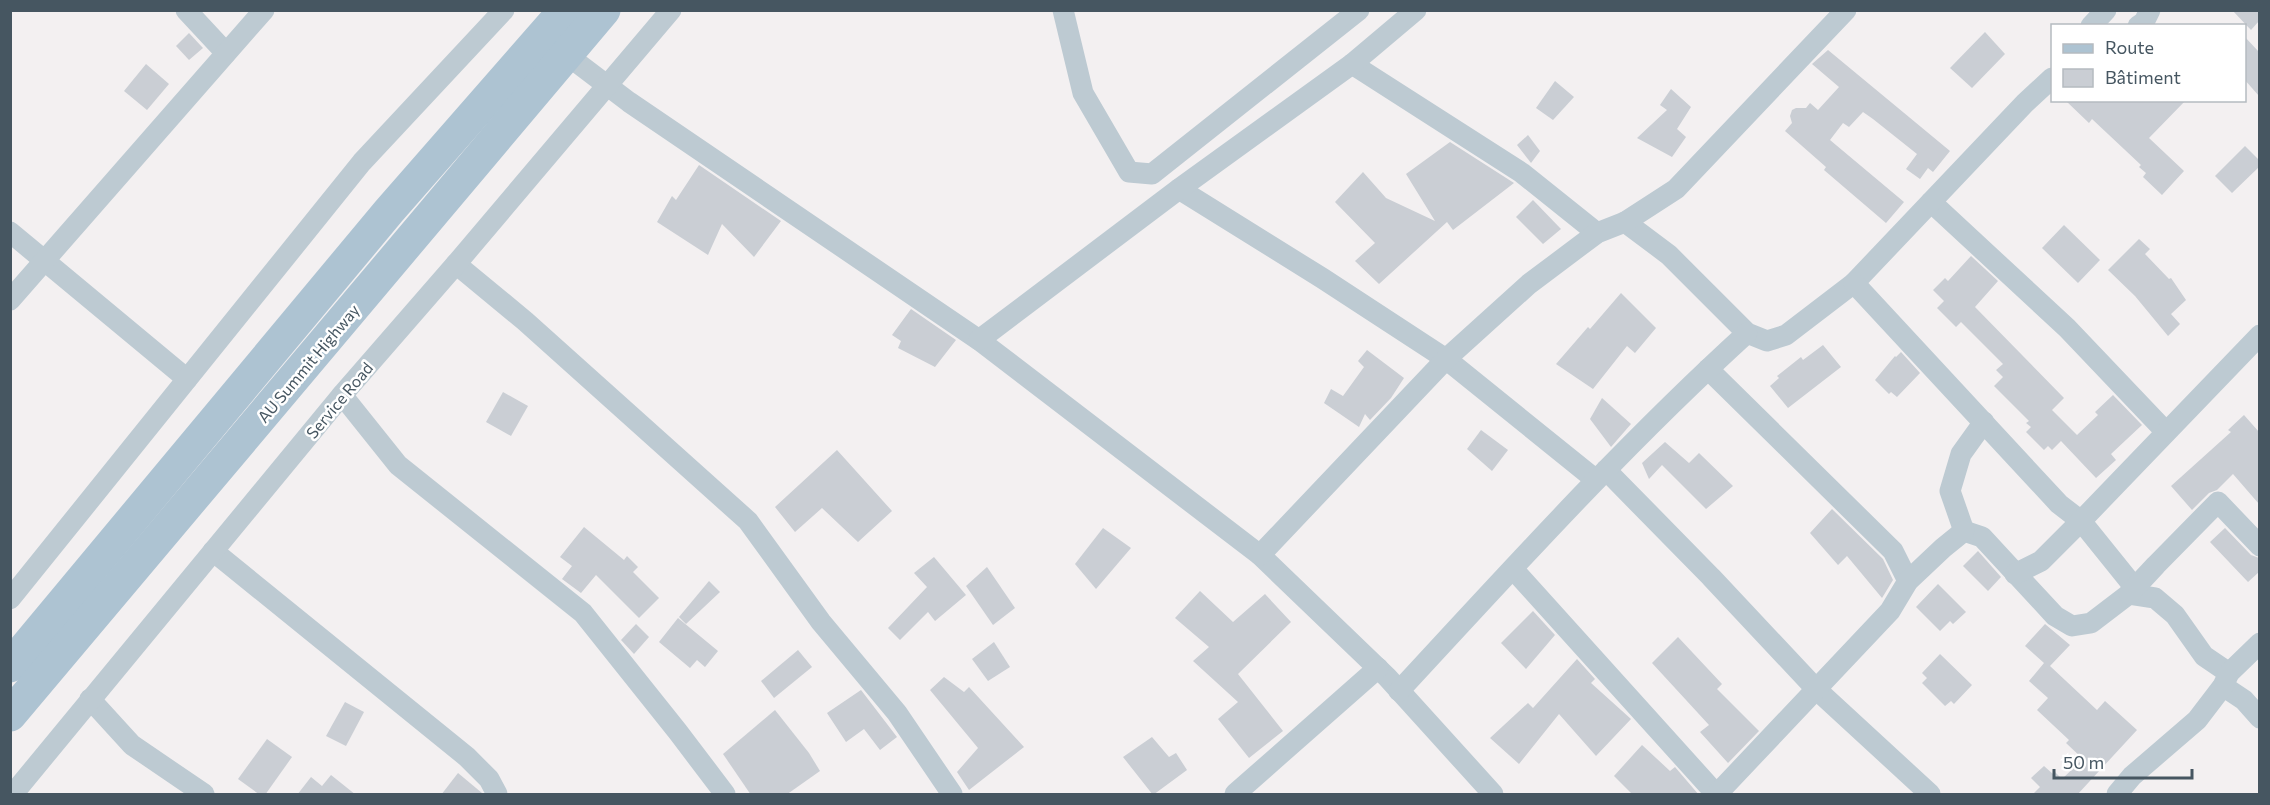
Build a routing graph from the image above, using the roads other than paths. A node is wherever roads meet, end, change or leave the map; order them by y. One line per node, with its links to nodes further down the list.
1 (186, 10): 15 (street)
2 (264, 10): 15 (street)
3 (504, 10): 34 (street)
4 (565, 10): 50 (main road)
5 (604, 10): 16 (main road, AU Summit Highway)
6 (671, 10): 19 (street, Service Road)
7 (1063, 10): 8 (street)
8 (1359, 10)
9 (1416, 10): 17 (street)
10 (1846, 10): 22 (street)
11 (2106, 10): 13 (street)
12 (2150, 10): 14 (street)
13 (2093, 24)
14 (2141, 24)
15 (226, 54): 25 (street)
16 (567, 55): 19 (street); 56 (main road, AU Summit Highway)
17 (1352, 64): 20 (street); 24 (street)
18 (2051, 79): 21 (street)
19 (608, 86): 26 (street, Service Road); 31 (street)
20 (1179, 189): 31 (street); 32 (street)
21 (1931, 202): 27 (street); 37 (street)
22 (1624, 222): 24 (street); 29 (street)
23 (10, 232): 25 (street)
24 (1597, 233): 32 (street)
25 (44, 260): 28 (street); 34 (street)
26 (456, 264): 35 (street, Service Road); 62 (street)
27 (1854, 283): 29 (street); 36 (street)
28 (10, 300)
29 (1747, 333): 33 (street)
30 (2259, 335): 37 (street)
31 (979, 340): 43 (street)
32 (1446, 359): 38 (street); 43 (street)
33 (1708, 369): 38 (street); 46 (street)
34 (187, 379): 48 (street)
35 (342, 395): 42 (street, Service Road); 61 (street)
36 (1984, 422): 39 (street); 40 (street)
37 (2166, 432): 39 (street)
38 (1601, 475): 44 (street); 53 (street)
39 (2081, 521): 45 (street); 47 (street)
40 (1964, 531): 45 (street); 46 (street)
41 (2259, 546): 47 (street)
42 (213, 551): 55 (street, Service Road); 60 (street)
43 (1260, 555): 51 (street)
44 (1513, 568): 54 (street); 65 (street)
45 (2015, 574): 47 (street)
46 (1908, 581): 53 (street)
47 (2132, 591): 52 (street)
48 (10, 599)
49 (2259, 643): 52 (street)
50 (10, 666)
51 (1378, 668): 54 (street); 63 (street)
52 (2226, 680): 57 (street); 67 (street)
53 (1817, 690): 65 (street); 66 (street)
54 (1399, 691): 64 (street)
55 (90, 699): 58 (street, Service Road); 59 (street)
56 (10, 715)
57 (2259, 717)
58 (13, 795)
59 (204, 795)
60 (497, 795)
61 (724, 795)
62 (952, 795)
63 (1235, 795)
64 (1493, 795)
65 (1717, 795)
66 (1930, 795)
67 (2117, 795)

